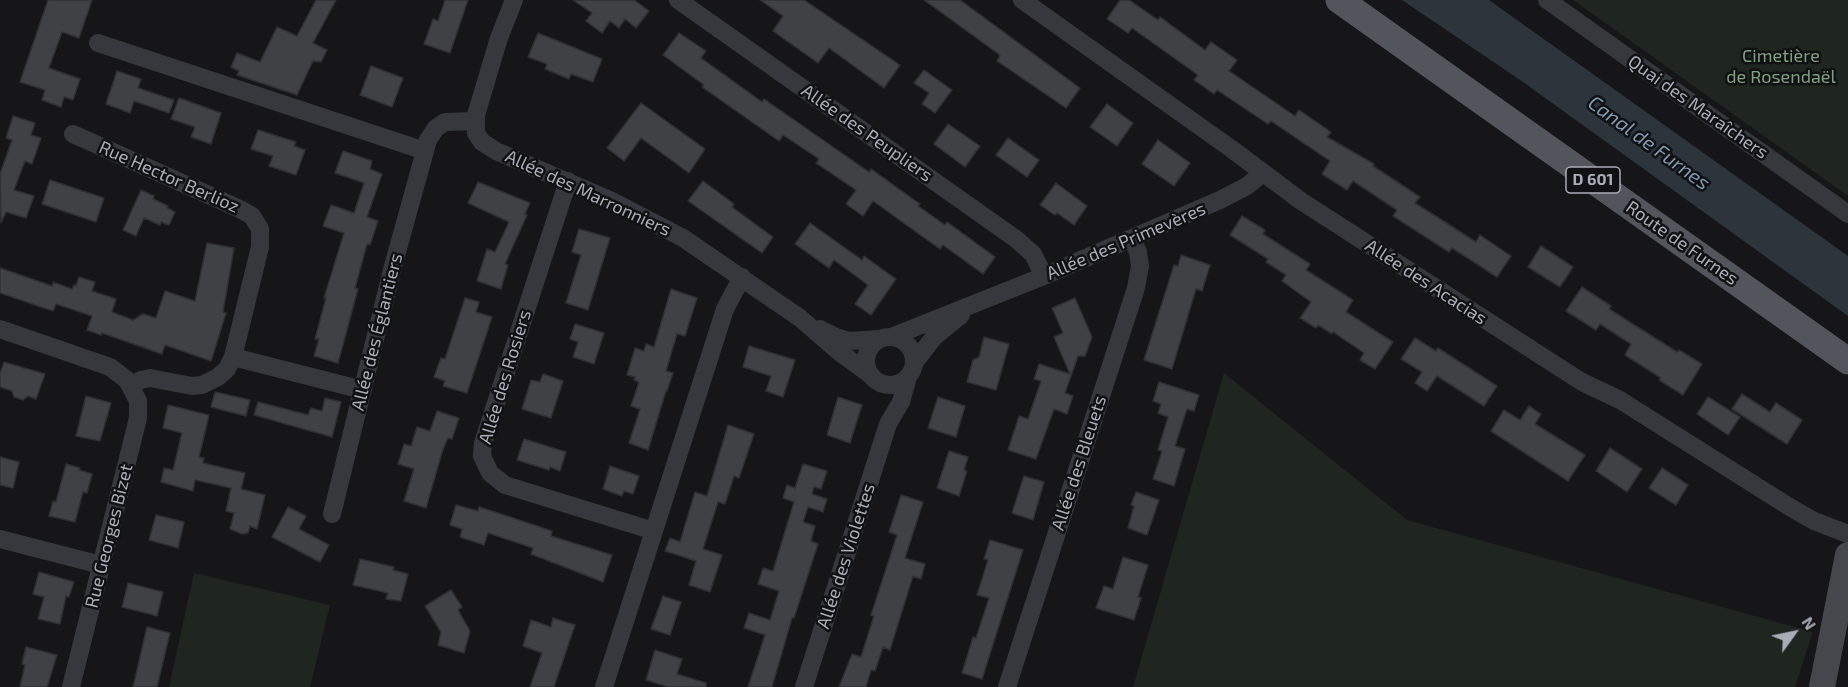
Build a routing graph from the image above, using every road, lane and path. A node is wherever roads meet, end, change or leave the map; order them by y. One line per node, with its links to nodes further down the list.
1 (514, 0): 7 (street)
2 (678, 0): 14 (street, Allée des Peupliers)
3 (1022, 0): 10 (street, Allée des Acacias)
4 (1339, 0): 21 (main road, Route de Furnes / D 601)
5 (1547, 0): 12 (street, Quai des Maraîchers)
6 (98, 43): 9 (street)
7 (475, 121): 9 (street, Allée des Églantiers); 11 (street, Allée des Marronniers)
8 (74, 134): 20 (street, Rue Hector Berlioz)
9 (425, 151): 25 (street, Allée des Églantiers)
10 (1263, 173): 13 (street, Allée des Primevères); 29 (street, Allée des Acacias)
11 (568, 181): 15 (street, Allée des Marronniers); 28 (street, Allée des Rosiers)
12 (1848, 214)
13 (1132, 239): 14 (street, Allée des Primevères); 36 (street, Allée des Bleuets)
14 (1044, 276): 16 (street, Allée des Primevères)
15 (742, 277): 17 (street, Allée des Marronniers); 28 (street)
16 (986, 300): 19 (street, Allée des Primevères); 22 (street, Allée des Primevères)
17 (800, 318): 19 (street, Allée des Marronniers); 23 (street, Allée des Marronniers)
18 (0, 329): 24 (street)
19 (885, 338): 22 (street); 23 (street)
20 (233, 357): 24 (street, Rue Hector Berlioz); 25 (street)
21 (1848, 361)
22 (911, 370): 23 (street); 26 (street, Allée des Violettes)
23 (876, 380): 26 (street, Allée des Violettes)
24 (131, 385): 32 (street, Rue Georges Bizet)
25 (363, 390): 27 (street, Allée des Églantiers)
26 (888, 424): 35 (street, Allée des Violettes)
27 (332, 514)
28 (654, 531): 34 (street)
29 (1848, 534)
30 (0, 539): 32 (street)
31 (1848, 555): 37 (main road)
32 (101, 565): 33 (street, Rue Georges Bizet)
33 (71, 687)
34 (604, 687)
35 (804, 687)
36 (1007, 687)
37 (1822, 687)

